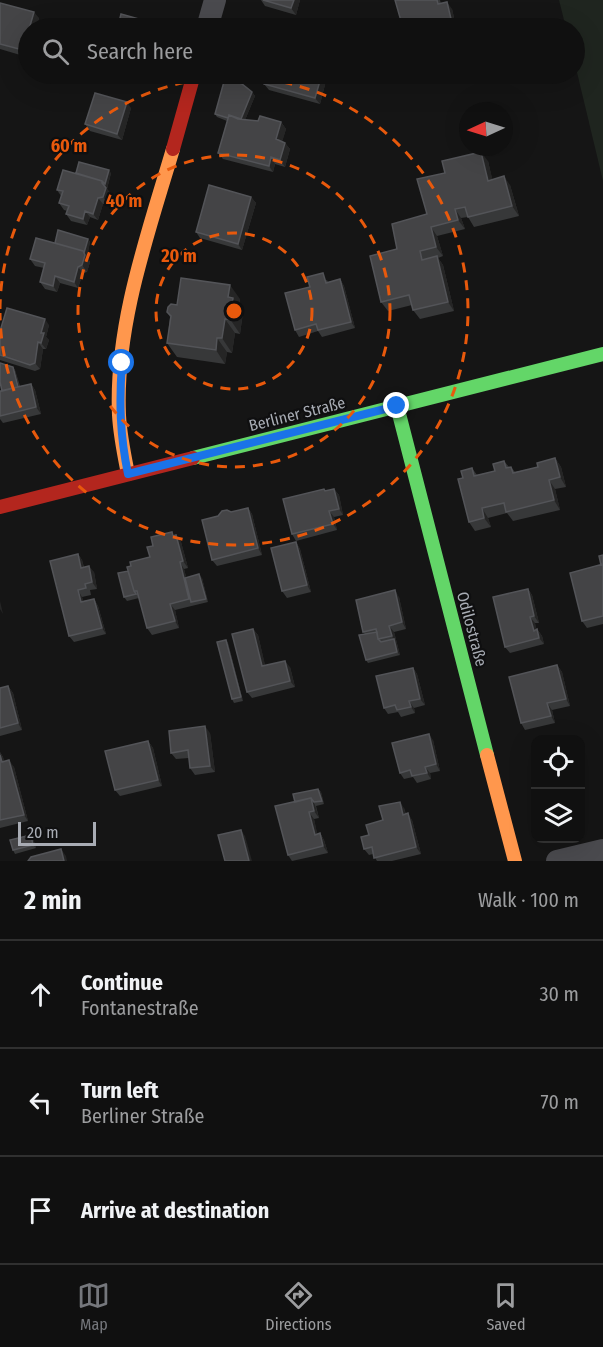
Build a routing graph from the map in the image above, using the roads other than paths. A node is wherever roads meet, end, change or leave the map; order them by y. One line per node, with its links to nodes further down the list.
1 (215, 0): 2 (street)
2 (210, 18)
3 (191, 84): 6 (street)
4 (603, 354): 5 (street, Berliner Straße)
5 (397, 406): 6 (street, Berliner Straße); 9 (street, Odilostraße)
6 (128, 474): 7 (street, Berliner Straße)
7 (0, 507)
8 (603, 850): 10 (street)
9 (515, 861)
10 (557, 861)

